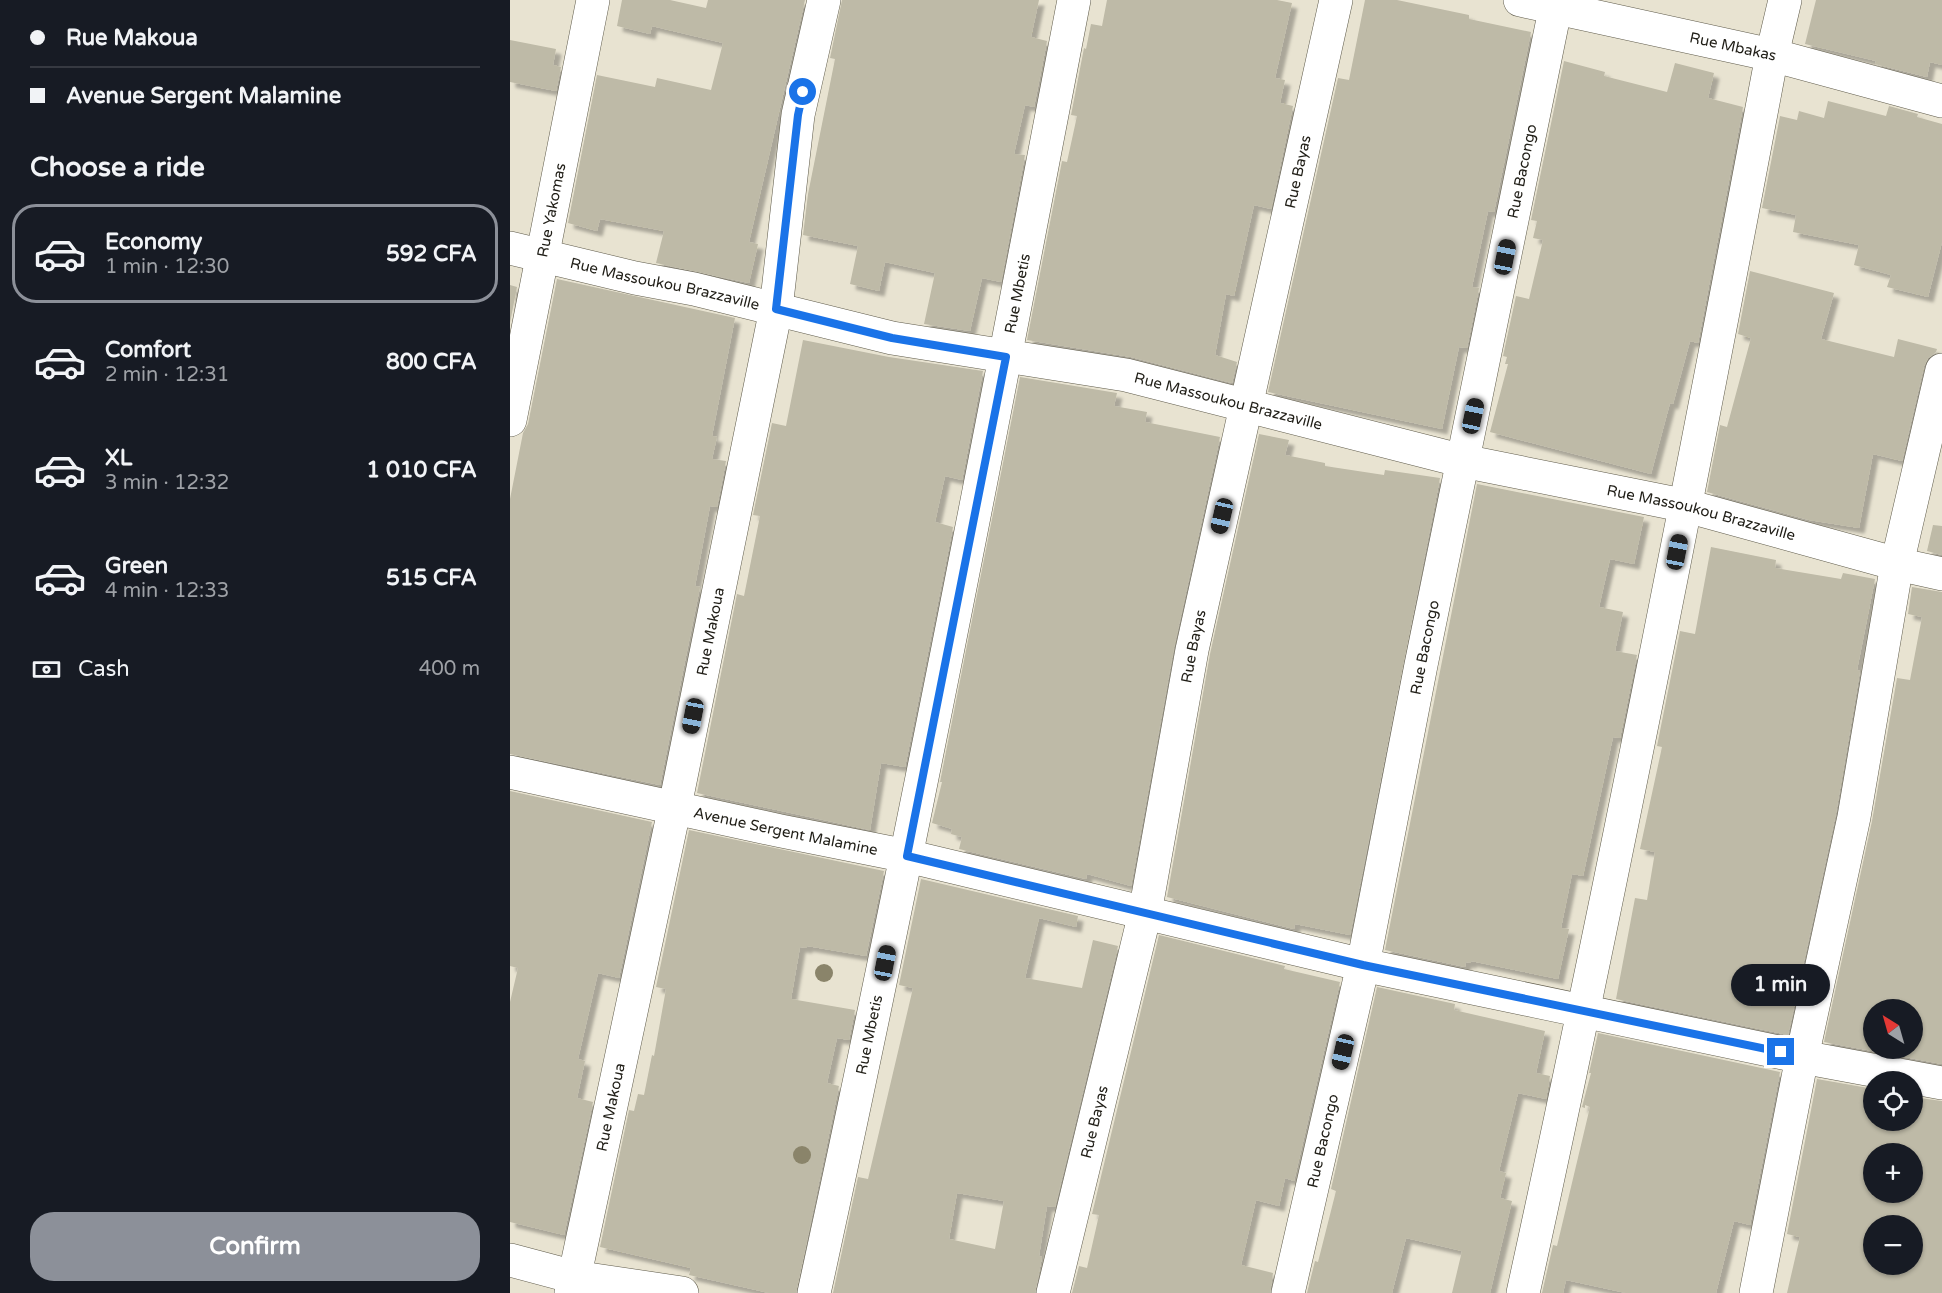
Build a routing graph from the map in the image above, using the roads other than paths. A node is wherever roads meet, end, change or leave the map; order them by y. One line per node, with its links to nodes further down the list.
1 (593, 0): 11 (street, Rue Yakomas)
2 (824, 0): 12 (street, Rue Makoua)
3 (1074, 0): 13 (street, Rue Mbetis)
4 (1336, 0): 15 (street, Rue Bayas)
5 (1520, 0): 7 (street, Rue Mbakas)
6 (1785, 0): 8 (street)
7 (1556, 4): 8 (street, Rue Mbakas); 17 (street, Rue Bacongo)
8 (1772, 55): 9 (street, Rue Mbakas); 18 (street)
9 (1942, 101)
10 (510, 248): 11 (street, Rue Massoukou Brazzaville)
11 (541, 256): 12 (street, Rue Massoukou Brazzaville); 16 (street, Rue Yakomas)
12 (776, 309): 13 (street, Rue Massoukou Brazzaville); 22 (street, Rue Makoua)
13 (1006, 357): 15 (street, Rue Massoukou Brazzaville); 23 (street, Rue Mbetis)
14 (1942, 370): 19 (street)
15 (1246, 405): 17 (street, Rue Massoukou Brazzaville); 24 (street, Rue Bayas)
16 (510, 420)
17 (1463, 461): 18 (street, Rue Massoukou Brazzaville); 25 (street, Rue Bacongo)
18 (1686, 506): 19 (street, Rue Massoukou Brazzaville); 26 (street)
19 (1897, 564): 20 (street, Rue Massoukou Brazzaville); 27 (street)
20 (1942, 574)
21 (510, 772): 22 (street, Avenue Sergent Malamine)
22 (675, 806): 23 (street, Avenue Sergent Malamine); 30 (street, Rue Makoua)
23 (907, 856): 24 (street, Avenue Sergent Malamine); 32 (street, Rue Mbetis)
24 (1145, 913): 25 (street, Avenue Sergent Malamine); 33 (street, Rue Bayas)
25 (1363, 965): 26 (street, Avenue Sergent Malamine); 34 (street, Rue Bacongo)
26 (1585, 1010): 27 (street, Avenue Sergent Malamine); 35 (street)
27 (1802, 1057): 28 (street, Avenue Sergent Malamine); 36 (street)
28 (1942, 1083)
29 (510, 1260): 30 (street)
30 (572, 1285): 31 (street)
31 (682, 1293)
32 (814, 1293)
33 (1053, 1293)
34 (1288, 1293)
35 (1523, 1293)
36 (1755, 1293)

